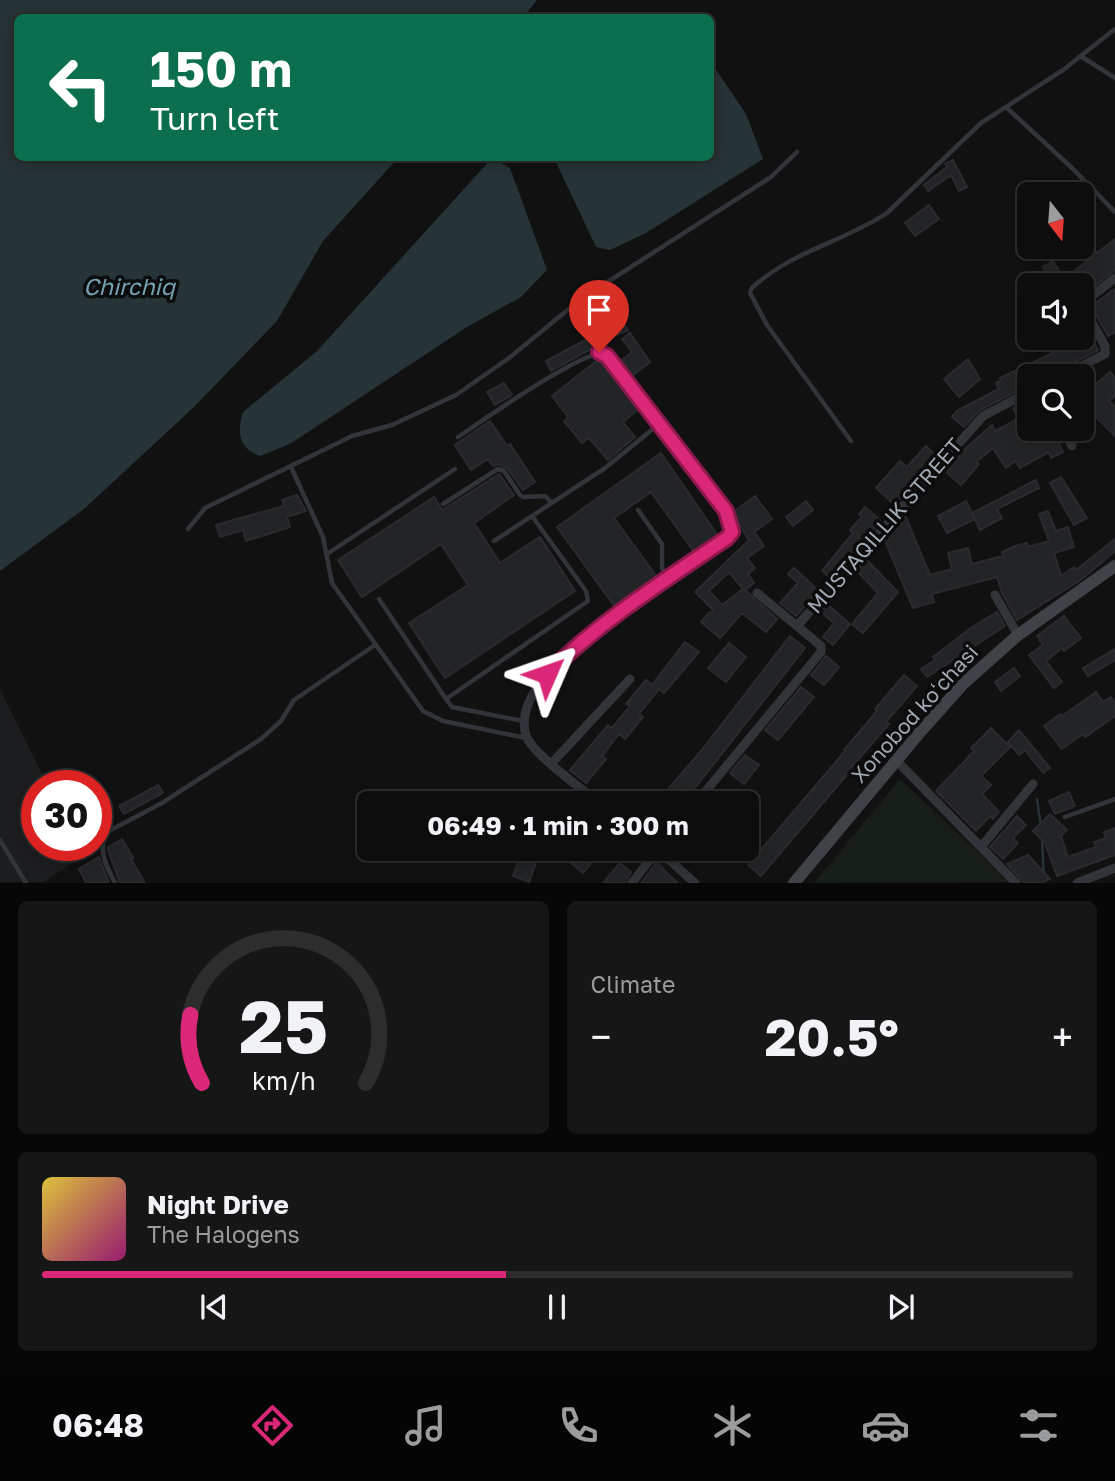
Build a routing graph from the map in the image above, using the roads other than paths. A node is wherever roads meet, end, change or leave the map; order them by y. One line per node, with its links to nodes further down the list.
1 (1115, 29): 2 (lane)
2 (1082, 57): 3 (lane); 4 (lane)
3 (1115, 78)
4 (1006, 107): 6 (lane); 13 (lane)
5 (797, 152): 15 (lane)
6 (1115, 212)
7 (1115, 278): 8 (street)
8 (1085, 364)
9 (1017, 399): 30 (street, MUSTAQILLIK STREET)
10 (659, 424): 11 (lane); 18 (lane); 22 (lane)
11 (458, 437)
12 (1070, 441): 14 (street)
13 (851, 442)
14 (1072, 446)
15 (291, 467): 21 (lane); 24 (lane)
16 (455, 469): 24 (lane)
17 (443, 503): 18 (lane)
18 (552, 503): 20 (lane)
19 (638, 510): 26 (lane)
20 (532, 516): 23 (lane); 34 (lane)
21 (188, 529)
22 (732, 532): 26 (street)
23 (494, 541)
24 (327, 554): 32 (lane)
25 (1115, 566): 31 (main road, Xonobod koʻchasi)
26 (668, 578): 35 (street)
27 (757, 593): 30 (street)
28 (995, 595): 31 (street)
29 (379, 599): 34 (lane)
30 (797, 626): 41 (street, MUSTAQILLIK STREET)
31 (1018, 635): 37 (main road, Xonobod koʻchasi)
32 (375, 645): 36 (lane); 50 (lane)
33 (630, 679): 38 (street)
34 (446, 699): 35 (lane)
35 (523, 721): 36 (street)
36 (527, 739): 38 (street)
37 (896, 760): 45 (street); 53 (main road, Xonobod koʻchasi)
38 (551, 764): 40 (street)
39 (1033, 784): 45 (street)
40 (585, 791)
41 (706, 791)
42 (1115, 799): 43 (lane)
43 (1065, 817)
44 (0, 840): 49 (lane)
45 (981, 846): 54 (street)
46 (649, 861): 51 (street)
47 (671, 861): 52 (street)
48 (1115, 867): 55 (street)
49 (26, 883)
50 (115, 883)
51 (632, 883)
52 (695, 883)
53 (794, 883)
54 (1016, 883)
55 (1077, 883)

